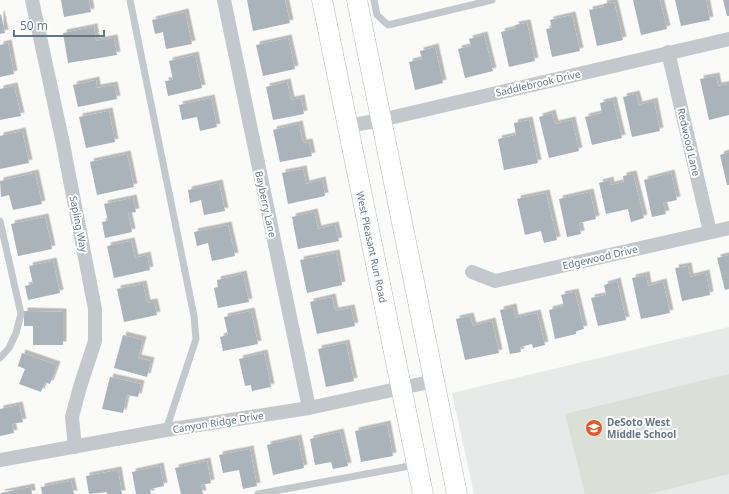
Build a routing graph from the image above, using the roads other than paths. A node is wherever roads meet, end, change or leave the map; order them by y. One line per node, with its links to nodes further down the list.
1 (32, 0): 21 (street, Sapling Way)
2 (130, 0): 20 (lane)
3 (224, 0): 19 (street, Bayberry Lane)
4 (322, 0): 11 (main road, West Pleasant Run Road)
5 (357, 0): 10 (main road)
6 (374, 0): 7 (lane)
7 (492, 0)
8 (729, 39): 9 (street, Saddlebrook Drive)
9 (668, 52): 10 (street, Saddlebrook Drive); 14 (street, Redwood Lane)
10 (381, 120): 11 (street, Saddlebrook Drive); 17 (main road)
11 (348, 126): 18 (main road, West Pleasant Run Road)
12 (0, 221): 16 (lane)
13 (729, 228): 14 (street, Edgewood Drive)
14 (710, 232): 15 (street, Edgewood Drive)
15 (472, 272)
16 (0, 358)
17 (434, 381): 18 (street, Canyon Ridge Drive); 26 (main road)
18 (401, 388): 19 (street, Canyon Ridge Drive); 23 (main road, West Pleasant Run Road)
19 (309, 408): 20 (street, Canyon Ridge Drive)
20 (166, 430): 21 (street, Canyon Ridge Drive)
21 (75, 447): 22 (street, Canyon Ridge Drive)
22 (0, 460)
23 (417, 464): 24 (lane); 25 (main road, West Pleasant Run Road)
24 (258, 494)
25 (423, 494)
26 (458, 494)

